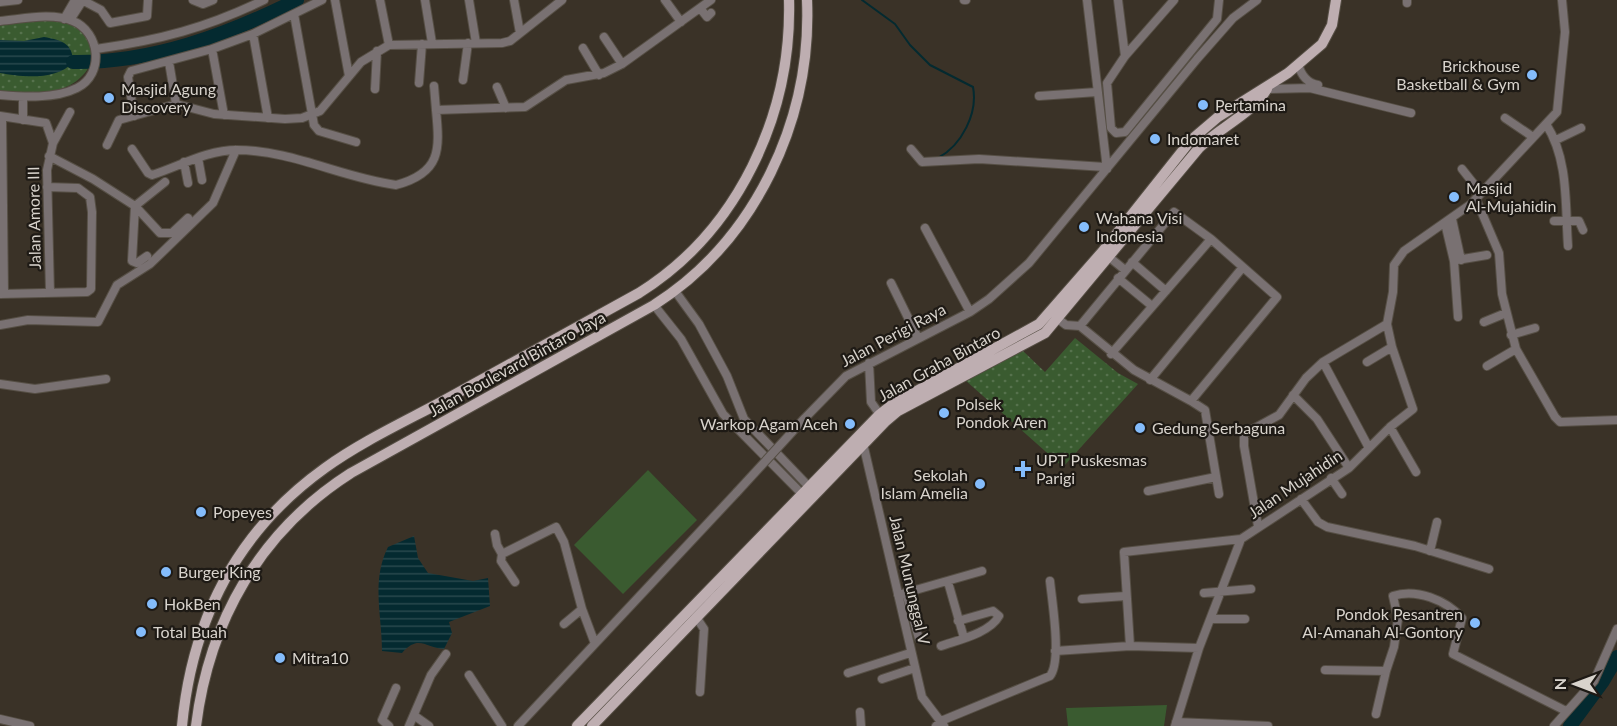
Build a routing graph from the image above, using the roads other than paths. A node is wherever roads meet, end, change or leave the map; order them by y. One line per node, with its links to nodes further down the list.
1 (12, 0): 2 (street); 29 (street)
2 (18, 0)
3 (75, 0): 34 (street)
4 (82, 0): 34 (street); 35 (street)
5 (103, 0): 35 (street)
6 (148, 0): 35 (street)
7 (193, 0): 8 (street)
8 (213, 0)
9 (262, 0): 48 (street)
10 (321, 0): 33 (street)
11 (335, 0): 54 (street)
12 (380, 0): 44 (street)
13 (425, 0): 41 (street)
14 (469, 0): 42 (street)
15 (514, 0): 38 (street)
16 (665, 0): 37 (street)
17 (711, 0): 30 (street)
18 (789, 0): 56 (main road, Jalan Boulevard Bintaro Jaya)
19 (807, 0): 58 (main road, Jalan Boulevard Bintaro Jaya)
20 (1087, 0): 64 (street)
21 (1118, 0): 49 (street)
22 (1164, 0): 31 (street)
23 (1174, 0): 31 (street)
24 (1219, 0): 49 (street)
25 (1257, 0): 93 (street, Jalan Perigi Raya)
26 (1336, 0): 52 (main road, Jalan Graha Bintaro)
27 (1562, 0): 80 (street, Jalan Mujahidin)
28 (559, 1): 38 (street)
29 (0, 2)
30 (700, 8): 32 (street); 37 (street)
31 (1164, 12): 49 (street)
32 (711, 13)
33 (294, 14): 39 (street); 74 (street)
34 (67, 20): 36 (street); 48 (street)
35 (108, 20)
36 (0, 21)
37 (681, 22): 51 (street)
38 (520, 33): 42 (street)
39 (253, 34): 46 (street); 77 (street)
40 (603, 37): 51 (street)
41 (432, 43): 42 (street); 43 (street)
42 (472, 43): 55 (street)
43 (422, 44): 44 (street); 57 (street)
44 (389, 45): 47 (street)
45 (583, 48): 53 (street)
46 (212, 49): 50 (street); 73 (street)
47 (377, 51): 54 (street); 62 (street)
48 (96, 53): 67 (street)
49 (1125, 56)
50 (169, 62): 68 (street); 75 (street)
51 (622, 64): 53 (street)
52 (1298, 64): 60 (street); 63 (main road, Jalan Graha Bintaro)
53 (599, 75): 69 (street)
54 (350, 76): 74 (street)
55 (463, 80)
56 (782, 81): 58 (main road); 212 (main road, Jalan Boulevard Bintaro Jaya)
57 (419, 83)
58 (801, 85): 118 (main road, Jalan Boulevard Bintaro Jaya)
59 (434, 86): 70 (street)
60 (1310, 86): 63 (street); 71 (street)
61 (497, 87): 69 (street)
62 (375, 89)
63 (1267, 89): 109 (main road, Jalan Graha Bintaro)
64 (1097, 92): 66 (street); 93 (street)
65 (0, 94): 67 (street)
66 (1039, 96)
67 (23, 97): 79 (street)
68 (176, 104): 73 (street); 75 (street)
69 (506, 108): 70 (street)
70 (436, 110): 89 (street)
71 (1412, 111)
72 (70, 112): 85 (street, Jalan Amore III)
73 (224, 115): 77 (street)
74 (313, 115): 77 (street); 84 (street)
75 (134, 116): 86 (street)
76 (1, 117): 79 (street); 121 (street)
77 (268, 118)
78 (1505, 118): 82 (street)
79 (23, 120): 85 (street)
80 (1546, 124): 82 (street, Jalan Mujahidin); 83 (street)
81 (1581, 128): 83 (street)
82 (1533, 137): 99 (street, Jalan Mujahidin)
83 (1556, 140): 103 (street)
84 (356, 142)
85 (53, 143): 90 (street, Jalan Amore III)
86 (107, 146)
87 (911, 148): 93 (street)
88 (132, 149): 92 (street)
89 (236, 150): 91 (street); 130 (street)
90 (49, 156): 98 (street, Jalan Amore III); 100 (street)
91 (198, 158): 92 (street); 95 (street)
92 (184, 162): 97 (street)
93 (1106, 168): 124 (street, Jalan Perigi Raya)
94 (1462, 169): 99 (street)
95 (202, 180)
96 (165, 182): 100 (street)
97 (188, 183)
98 (47, 187): 120 (street, Jalan Amore III); 120 (street)
99 (1478, 196): 104 (street, Jalan Mujahidin); 125 (street)
100 (135, 206): 101 (street); 111 (street)
101 (188, 218)
102 (1554, 220): 103 (street)
103 (1566, 220): 106 (street); 108 (street)
104 (1448, 221): 112 (street); 129 (street, Jalan Mujahidin)
105 (925, 228): 124 (street)
106 (1583, 230)
107 (1211, 239): 113 (street); 114 (street); 119 (street)
108 (1568, 246)
109 (1106, 255): 115 (street); 127 (main road, Jalan Graha Bintaro); 142 (main road, Jalan Graha Bintaro)
110 (1487, 255): 112 (street)
111 (147, 256)
112 (1457, 260): 126 (street)
113 (1132, 262): 115 (street); 119 (street)
114 (1243, 267): 144 (street); 147 (street)
115 (1125, 270): 116 (street)
116 (1118, 278): 123 (street); 131 (street)
117 (891, 283): 134 (street)
118 (675, 291): 122 (main road, Jalan Boulevard Bintaro Jaya); 158 (street)
119 (1166, 291): 123 (street)
120 (50, 293): 121 (street)
121 (2, 294)
122 (654, 305): 158 (street); 213 (main road, Jalan Boulevard Bintaro Jaya)
123 (1152, 306): 137 (street)
124 (970, 312): 134 (street, Jalan Perigi Raya)
125 (1506, 314): 128 (street); 133 (street)
126 (1458, 317)
127 (1058, 319): 131 (street); 142 (main road, Jalan Graha Bintaro)
128 (1484, 322)
129 (1387, 324): 135 (street, Jalan Mujahidin); 138 (street)
130 (0, 326)
131 (1080, 327): 137 (street)
132 (1535, 328): 133 (street)
133 (1511, 335): 136 (street)
134 (918, 338): 140 (street, Jalan Perigi Raya)
135 (1392, 346): 139 (street); 150 (street, Jalan Mujahidin)
136 (1516, 349): 141 (street); 149 (street)
137 (1111, 354): 144 (street)
138 (1323, 362): 146 (street); 152 (street)
139 (1367, 362)
140 (869, 363): 148 (street); 189 (street, Jalan Perigi Raya, bridge)
141 (1487, 366)
142 (957, 374): 148 (main road, Jalan Graha Bintaro)
143 (106, 379): 145 (street)
144 (1150, 380): 147 (street)
145 (0, 384)
146 (1293, 394): 153 (street); 163 (street)
147 (1191, 401): 155 (street)
148 (882, 418): 151 (main road, Jalan Graha Bintaro)
149 (1617, 420)
150 (1390, 427): 152 (street, Jalan Mujahidin); 154 (street)
151 (862, 438): 158 (main road, Jalan Graha Bintaro); 176 (street, Jalan Mununggal V)
152 (1368, 448): 153 (street, Jalan Mujahidin)
153 (1349, 468): 156 (street, Jalan Mujahidin)
154 (1416, 472)
155 (1216, 477): 157 (street); 159 (street)
156 (1331, 478): 160 (street); 161 (street, Jalan Mujahidin)
157 (1148, 491)
158 (809, 494): 180 (main road, Jalan Graha Bintaro); 184 (main road, Jalan Graha Bintaro)
159 (1219, 494)
160 (1342, 494)
161 (1301, 499): 163 (street, Jalan Mujahidin); 166 (street)
162 (1437, 522): 166 (street)
163 (1258, 526): 165 (street, Jalan Mujahidin)
164 (495, 534): 167 (street)
165 (1241, 540): 174 (street, Jalan Mujahidin); 177 (street)
166 (1430, 551): 168 (street)
167 (502, 554): 171 (street); 179 (street)
168 (1489, 569)
169 (982, 571): 172 (street)
170 (1050, 581): 193 (street)
171 (515, 582)
172 (948, 582): 176 (street); 183 (street)
173 (1251, 589): 174 (street)
174 (1222, 592): 175 (street); 181 (street, Jalan Mujahidin)
175 (1204, 593)
176 (902, 594): 188 (street); 194 (street, Jalan Mununggal V)
177 (1126, 596): 178 (street); 191 (street)
178 (1082, 599)
179 (582, 609): 185 (street); 189 (street)
180 (696, 617): 184 (main road, Jalan Graha Bintaro); 203 (street)
181 (1211, 619): 182 (street); 192 (street, Jalan Mujahidin)
182 (1245, 619)
183 (958, 621): 187 (street); 187 (street)
184 (682, 623): 219 (main road, Jalan Graha Bintaro); 220 (main road, Jalan Graha Bintaro)
185 (564, 624)
186 (1617, 629): 204 (street)
187 (964, 638): 190 (street)
188 (919, 639)
189 (594, 641): 218 (street, Jalan Perigi Raya)
190 (941, 646)
191 (1130, 646): 192 (street); 193 (street)
192 (1199, 648): 210 (street, Jalan Mujahidin)
193 (1055, 651): 209 (street)
194 (910, 653): 196 (street, Jalan Mununggal V); 199 (street)
195 (446, 654): 207 (street)
196 (915, 668): 201 (street); 209 (street, Jalan Mununggal V)
197 (1325, 670): 198 (street)
198 (1386, 671): 204 (street); 206 (street)
199 (848, 673)
200 (469, 675): 217 (street)
201 (882, 679)
202 (396, 688): 214 (street)
203 (700, 692)
204 (1566, 711): 223 (street)
205 (860, 712): 221 (street)
206 (1376, 714)
207 (415, 716): 215 (street); 216 (street)
208 (0, 719): 211 (street)
209 (940, 724)
210 (1176, 724): 222 (street)
211 (30, 726)
212 (182, 726)
213 (196, 726)
214 (389, 726)
215 (410, 726)
216 (429, 726)
217 (502, 726)
218 (518, 726)
219 (577, 726)
220 (592, 726)
221 (861, 726)
222 (1268, 726)
223 (1554, 726)

